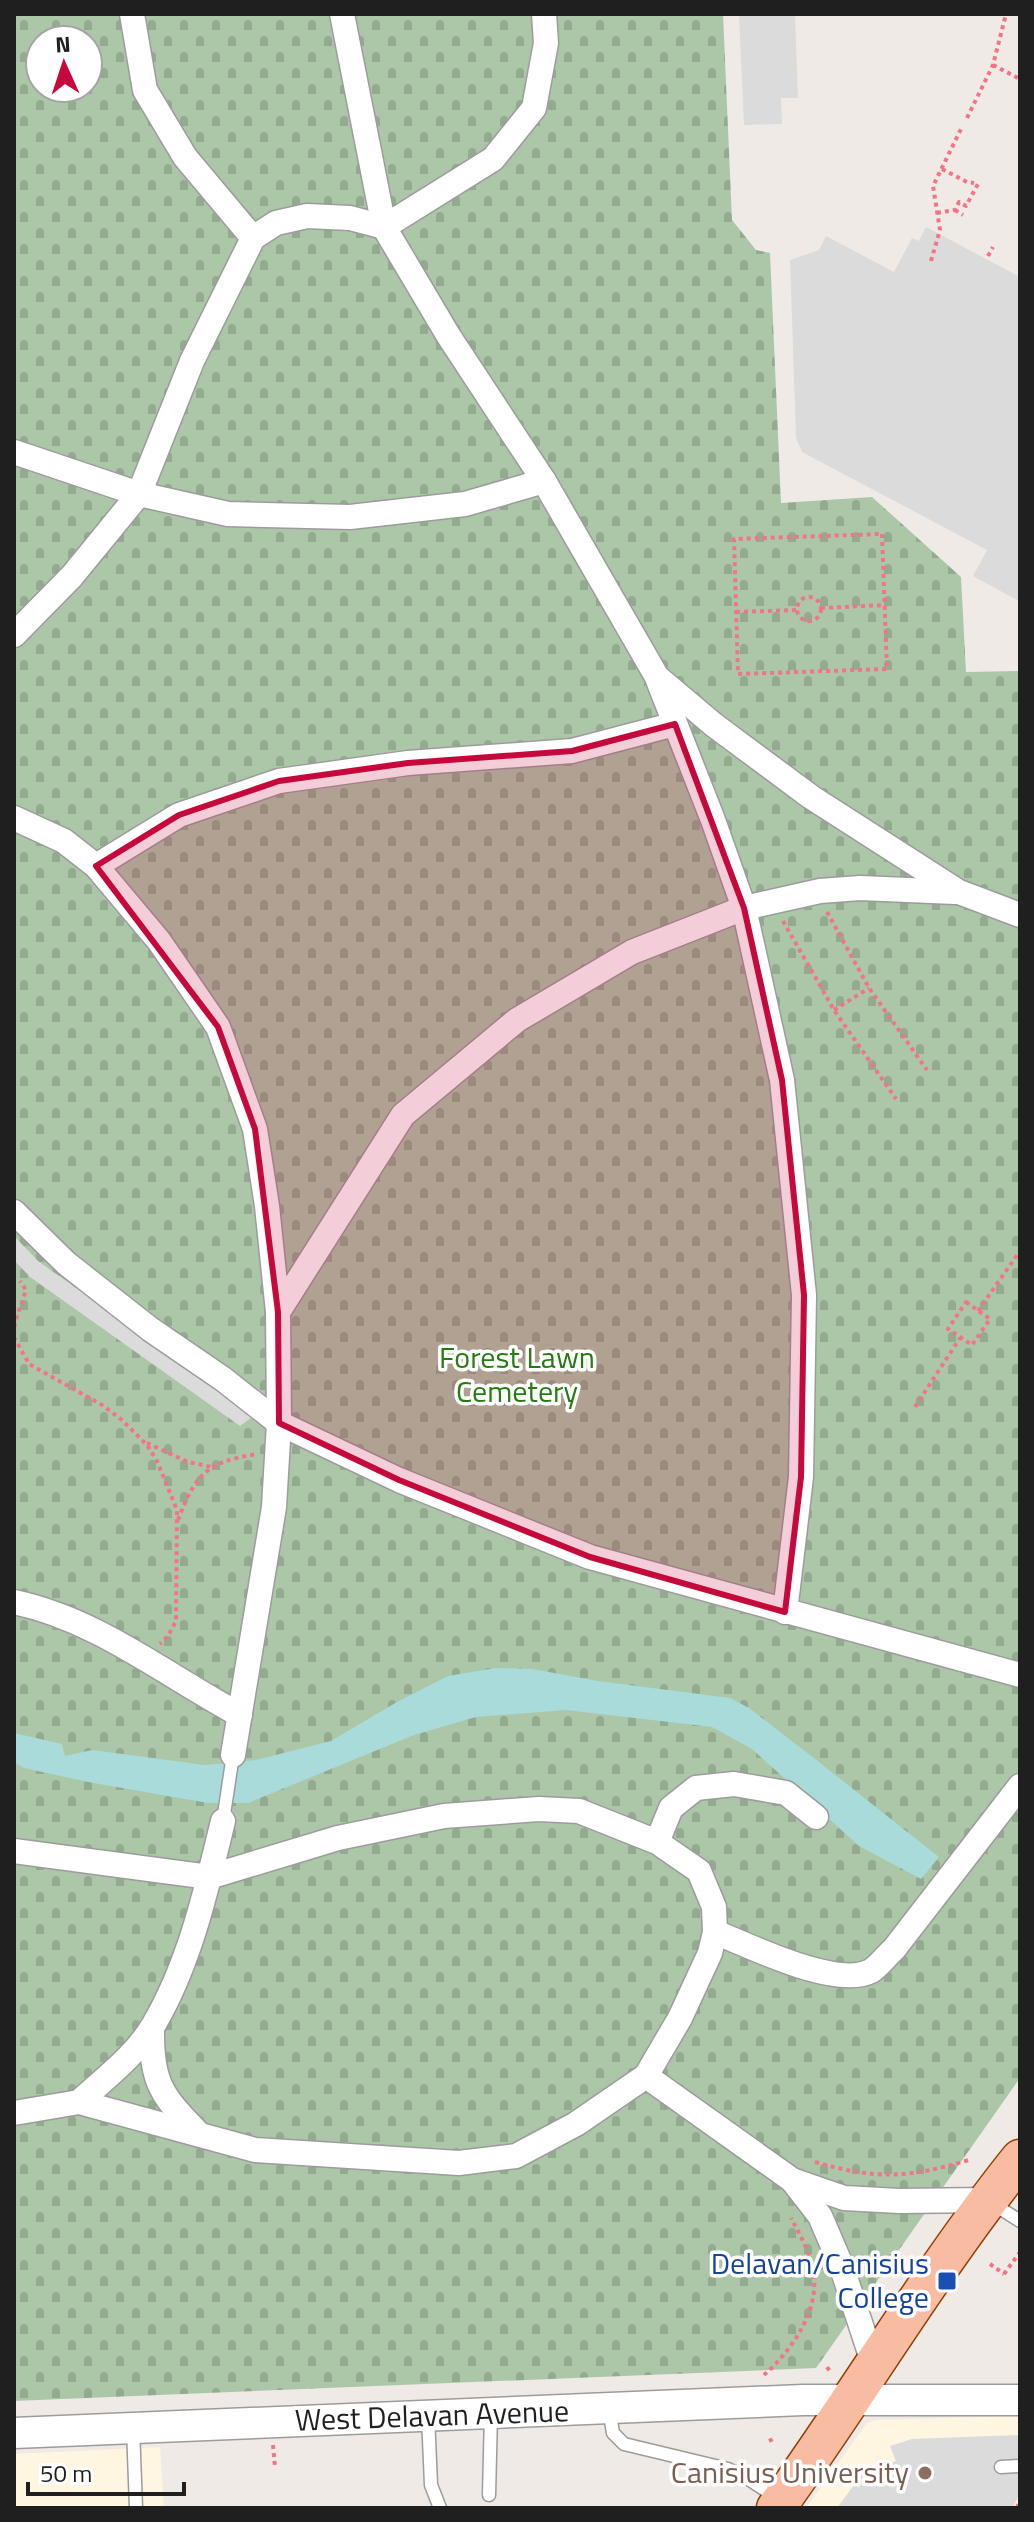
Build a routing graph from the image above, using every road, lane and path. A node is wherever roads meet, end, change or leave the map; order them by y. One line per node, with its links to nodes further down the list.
1 (132, 14): 14 (street)
2 (342, 14): 13 (street)
3 (544, 14): 13 (street)
4 (1006, 14): 5 (path)
5 (993, 65): 6 (path); 7 (path)
6 (1020, 79)
7 (967, 118)
8 (961, 129): 9 (path)
9 (942, 169): 10 (path); 11 (path)
10 (955, 210): 11 (path); 12 (path)
11 (937, 213): 17 (path)
12 (963, 215)
13 (384, 227): 14 (street); 19 (street)
14 (253, 238): 20 (street)
15 (993, 247): 16 (path)
16 (988, 256)
17 (931, 261)
18 (14, 452): 20 (street)
19 (544, 481): 20 (street); 26 (street)
20 (139, 494): 25 (street)
21 (885, 605): 22 (path); 24 (path); 24 (path)
22 (821, 608): 23 (path); 23 (path)
23 (798, 610): 24 (path)
24 (736, 612)
25 (14, 635)
26 (657, 677): 27 (street); 31 (street)
27 (675, 724): 29 (street); 33 (street)
28 (14, 818): 29 (street)
29 (96, 866): 43 (street)
30 (820, 891): 31 (street); 32 (street); 35 (path)
31 (959, 892): 34 (street)
32 (773, 901): 33 (street); 36 (path)
33 (744, 908): 43 (street); 53 (street)
34 (1020, 915)
35 (869, 988): 36 (path); 37 (path)
36 (834, 1010): 38 (path)
37 (927, 1070)
38 (896, 1099)
39 (14, 1212): 47 (street)
40 (1020, 1251): 42 (path)
41 (20, 1281): 44 (path)
42 (978, 1311): 45 (path); 45 (path)
43 (278, 1312): 47 (street)
44 (14, 1336): 48 (path)
45 (960, 1337): 46 (path)
46 (915, 1407)
47 (279, 1423): 49 (street); 53 (street)
48 (142, 1440): 50 (path); 51 (path)
49 (278, 1453): 50 (path); 56 (street)
50 (212, 1467): 51 (path)
51 (177, 1522): 54 (path)
52 (14, 1602): 54 (street)
53 (785, 1612): 55 (street)
54 (140, 1655): 56 (street)
55 (1020, 1675)
56 (240, 1715): 57 (street)
57 (233, 1755): 60 (lane)
58 (1020, 1786): 64 (street)
59 (816, 1817): 61 (street)
60 (223, 1821): 63 (street)
61 (657, 1842): 63 (street); 64 (street)
62 (14, 1851): 63 (street)
63 (209, 1877): 65 (street)
64 (715, 1932): 66 (street)
65 (152, 2028): 67 (street); 69 (street)
66 (646, 2076): 69 (street); 73 (street)
67 (79, 2102): 68 (street); 69 (street)
68 (14, 2113)
69 (201, 2136)
70 (1020, 2159): 74 (main road)
71 (969, 2160): 72 (path)
72 (815, 2162)
73 (792, 2180): 74 (street); 79 (street)
74 (988, 2200): 76 (lane); 79 (main road)
75 (791, 2218): 81 (path)
76 (1020, 2221)
77 (1020, 2252): 78 (path)
78 (990, 2264)
79 (874, 2365): 82 (main road)
80 (827, 2367): 82 (path)
81 (764, 2375)
82 (841, 2387): 83 (street, West Delavan Avenue); 84 (street, West Delavan Avenue); 97 (main road)
83 (1020, 2400)
84 (609, 2409): 85 (street, West Delavan Avenue); 97 (lane)
85 (491, 2414): 86 (street, West Delavan Avenue); 95 (lane)
86 (428, 2416): 87 (street, West Delavan Avenue); 99 (lane)
87 (133, 2428): 88 (street, West Delavan Avenue); 98 (lane)
88 (14, 2433)
89 (775, 2438): 90 (path)
90 (769, 2441)
91 (274, 2450): 93 (path)
92 (1020, 2466): 94 (lane)
93 (275, 2467)
94 (1001, 2467)
95 (489, 2495)
96 (1020, 2499): 100 (path)
97 (778, 2504)
98 (136, 2508)
99 (440, 2508)
100 (1017, 2508)

